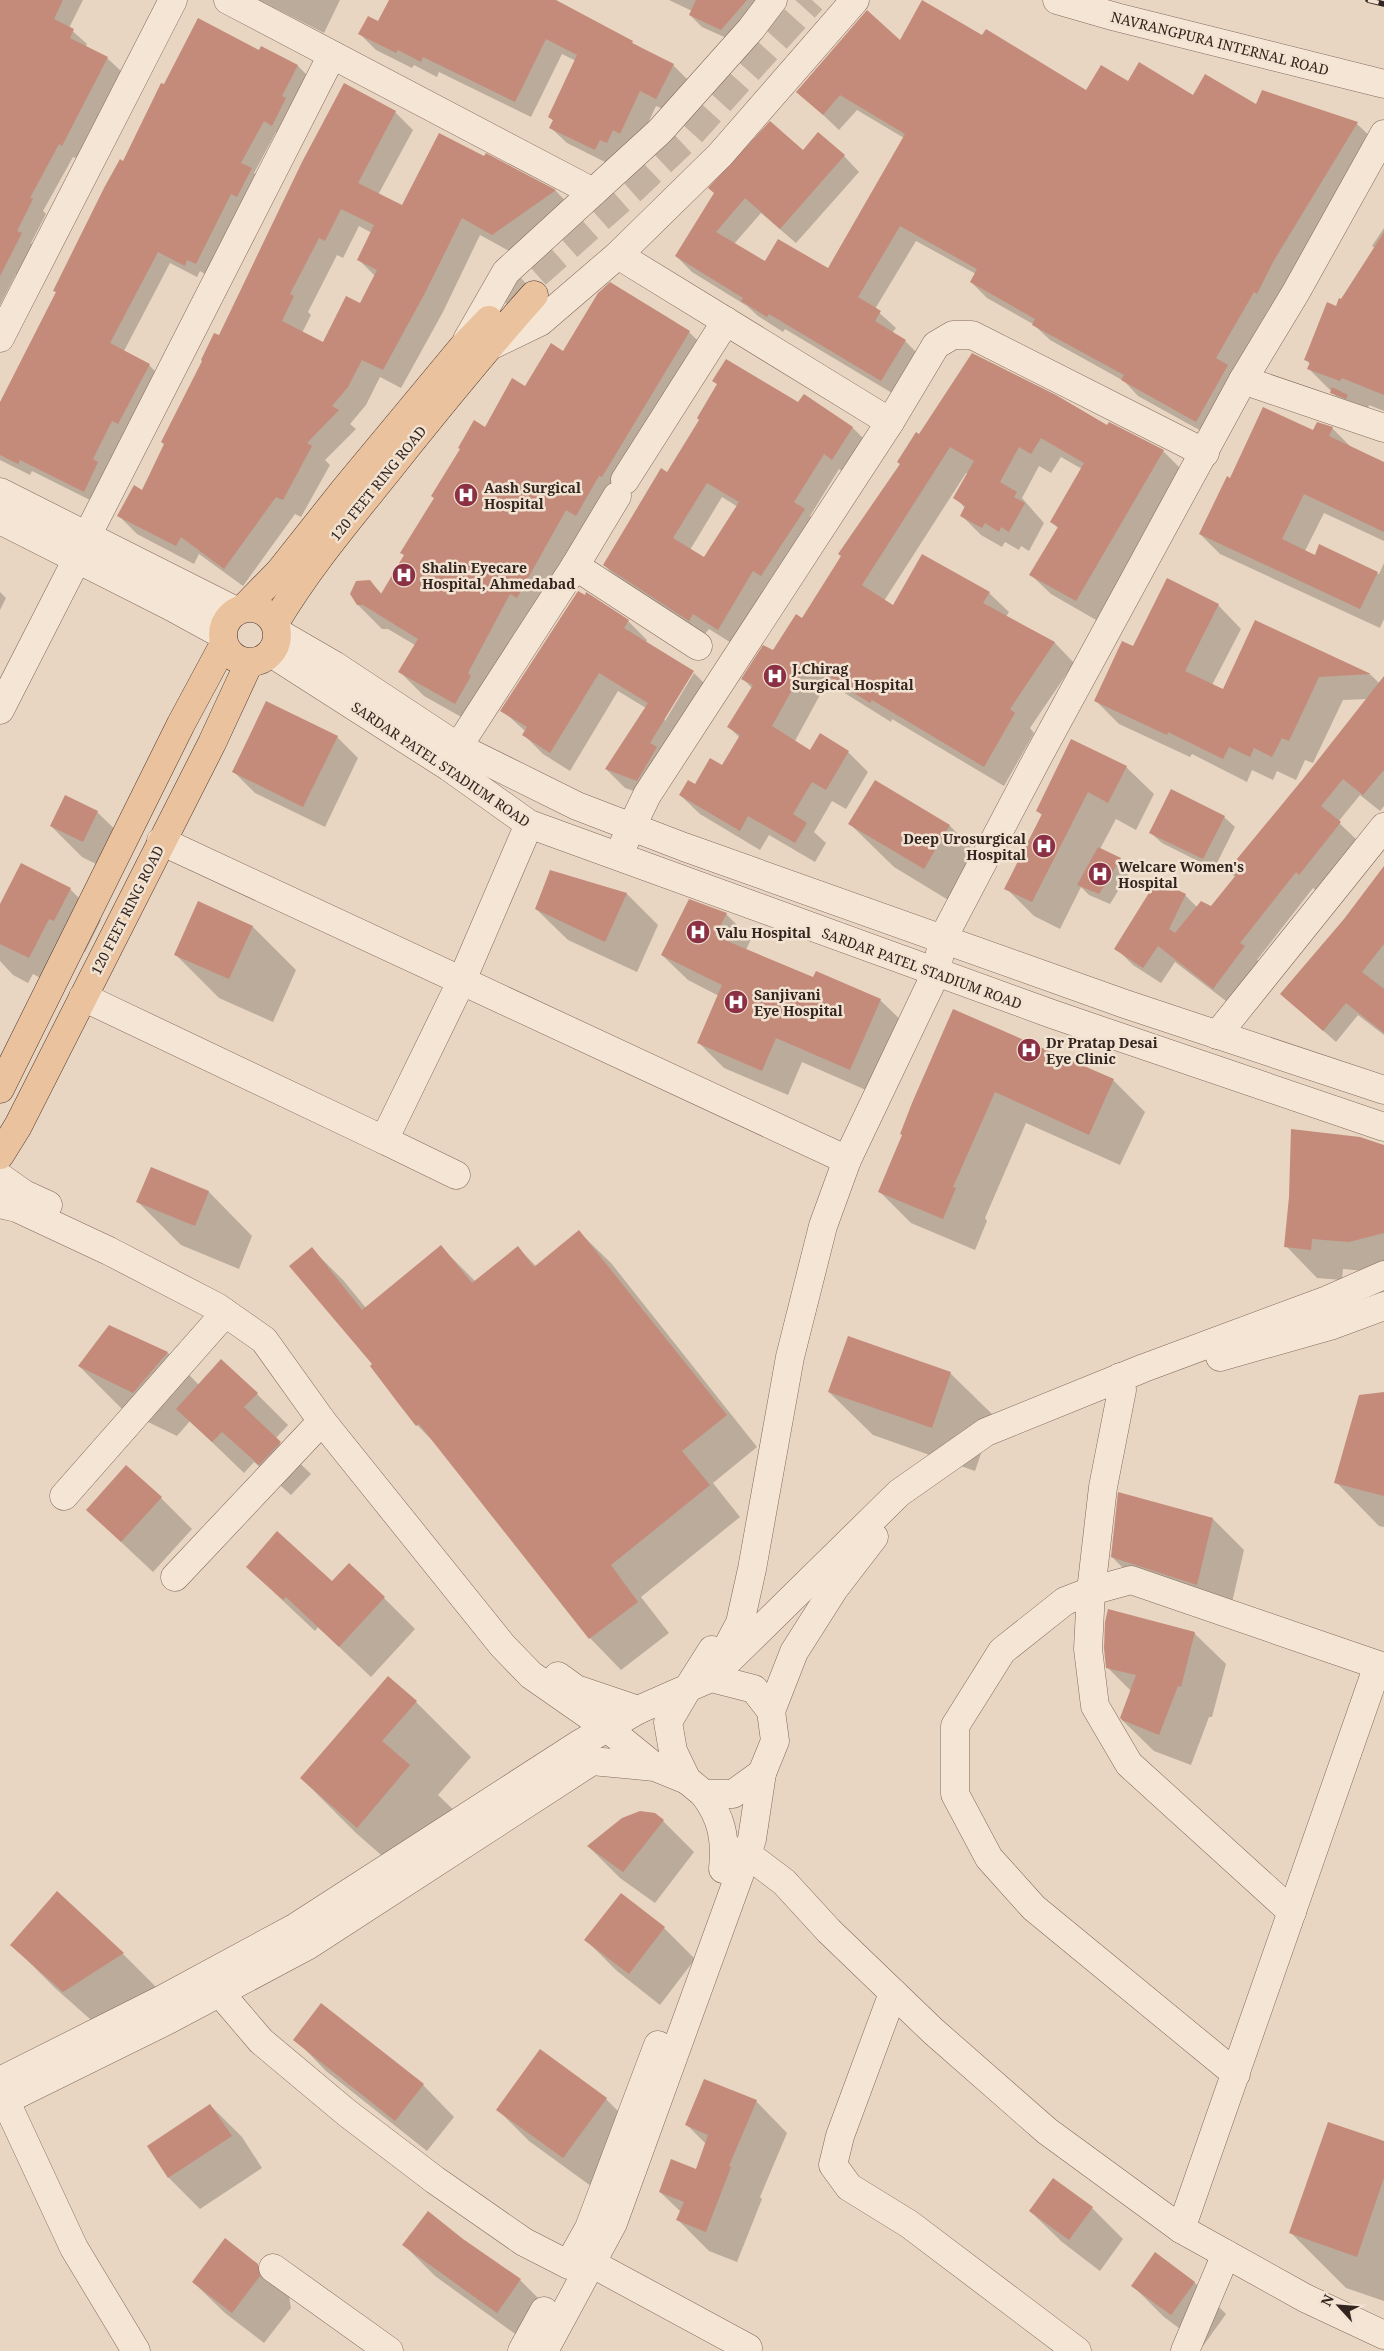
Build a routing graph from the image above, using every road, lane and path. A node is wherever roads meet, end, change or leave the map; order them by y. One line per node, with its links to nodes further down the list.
1 (173, 0): 14 (street)
2 (228, 0): 6 (street)
3 (773, 0): 9 (street)
4 (855, 0): 10 (street)
5 (1056, 0): 7 (street, NAVRANGPURA INTERNAL ROAD)
6 (332, 55): 9 (street); 22 (street)
7 (1384, 84)
8 (1384, 134): 16 (street)
9 (594, 192): 15 (street)
10 (618, 255): 13 (street); 15 (street)
11 (534, 295): 15 (main road)
12 (505, 302): 15 (main road)
13 (726, 321): 17 (street); 23 (street)
14 (0, 338)
15 (475, 347): 24 (main road, 120 FEET RING ROAD); 26 (main road, 120 FEET RING ROAD)
16 (1244, 380): 18 (street); 19 (street)
17 (890, 422): 19 (street); 31 (street)
18 (1384, 428)
19 (1205, 453): 35 (street)
20 (0, 492): 22 (street)
21 (0, 520): 22 (street)
22 (82, 548): 24 (street); 25 (street); 28 (street)
23 (575, 566): 27 (street); 29 (street)
24 (240, 610): 25 (main road); 26 (main road)
25 (223, 640): 26 (main road); 40 (main road)
26 (268, 643): 29 (street, SARDAR PATEL STADIUM ROAD); 33 (main road, 120 FEET RING ROAD)
27 (698, 646)
28 (0, 710)
29 (453, 757): 30 (street, SARDAR PATEL STADIUM ROAD); 31 (street, SARDAR PATEL STADIUM ROAD)
30 (529, 824): 34 (street, SARDAR PATEL STADIUM ROAD); 37 (street)
31 (630, 826): 34 (street); 35 (street, SARDAR PATEL STADIUM ROAD)
32 (1384, 827): 39 (street)
33 (161, 842): 37 (street); 38 (main road, 120 FEET RING ROAD)
34 (619, 856): 36 (street, SARDAR PATEL STADIUM ROAD)
35 (943, 938): 36 (street); 39 (street, SARDAR PATEL STADIUM ROAD)
36 (936, 973): 42 (street, SARDAR PATEL STADIUM ROAD); 45 (street)
37 (462, 980): 43 (street); 45 (street)
38 (83, 997): 43 (street); 44 (main road, 120 FEET RING ROAD)
39 (1217, 1035): 41 (street, SARDAR PATEL STADIUM ROAD)
40 (4, 1072)
41 (1384, 1090)
42 (1384, 1127)
43 (384, 1140): 46 (street)
44 (0, 1156)
45 (847, 1160): 57 (street)
46 (456, 1175)
47 (0, 1177): 58 (street)
48 (0, 1204): 51 (street)
49 (1384, 1275): 52 (street)
50 (1384, 1306): 52 (street)
51 (225, 1313): 53 (street); 54 (street)
52 (1121, 1384): 56 (street); 57 (street); 59 (street)
53 (322, 1421): 55 (street); 60 (street)
54 (64, 1496)
55 (175, 1577)
56 (1091, 1591): 65 (street); 65 (street); 68 (street)
57 (699, 1683): 58 (street); 59 (street); 63 (street)
58 (638, 1710): 60 (street)
59 (771, 1711): 62 (street)
60 (607, 1728): 61 (street); 69 (street)
61 (655, 1767): 63 (street); 66 (street)
62 (762, 1773): 63 (street); 64 (street)
63 (696, 1787): 64 (street)
64 (736, 1852): 67 (street); 72 (street)
65 (1292, 1912): 68 (street)
66 (220, 1993): 69 (street); 72 (street)
67 (893, 1993): 70 (street); 80 (street)
68 (1236, 2074): 70 (street)
69 (1, 2094): 76 (street)
70 (1181, 2229): 71 (street)
71 (1226, 2254): 74 (street); 81 (street)
72 (580, 2264): 75 (street); 78 (street); 79 (street)
73 (273, 2268): 77 (street)
74 (1384, 2336)
75 (748, 2348)
76 (136, 2351)
77 (389, 2351)
78 (522, 2351)
79 (544, 2351)
80 (1077, 2351)
81 (1185, 2351)

